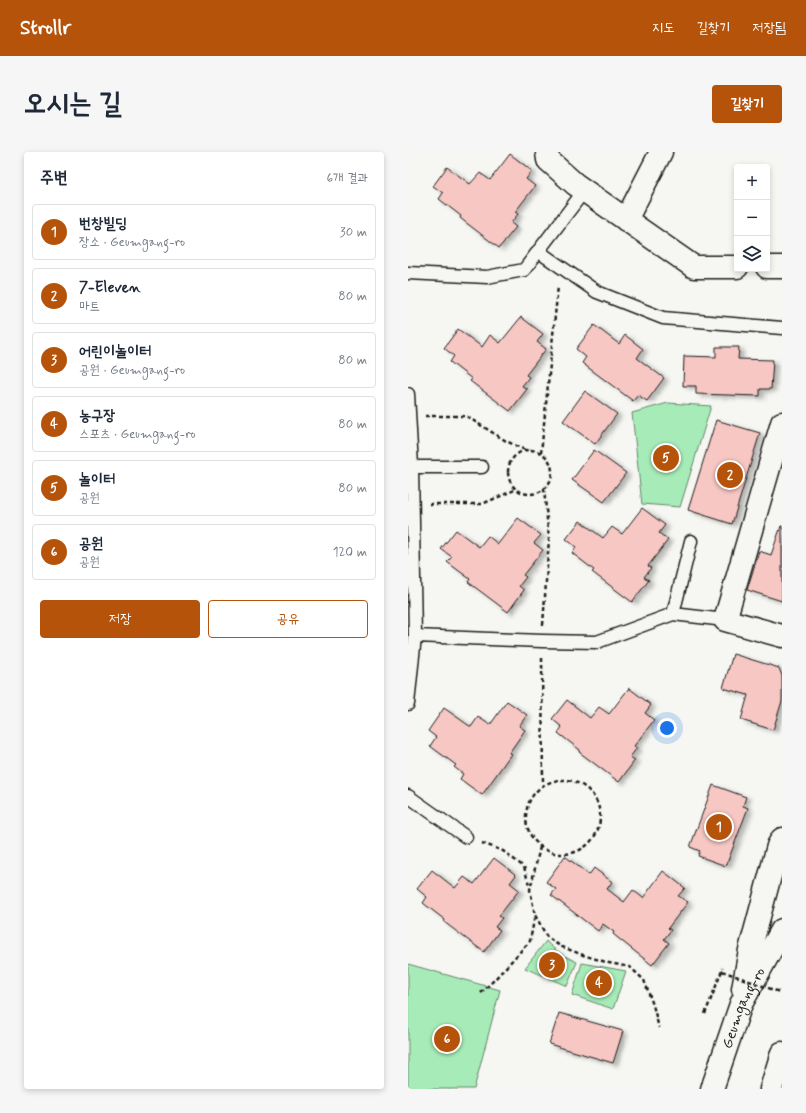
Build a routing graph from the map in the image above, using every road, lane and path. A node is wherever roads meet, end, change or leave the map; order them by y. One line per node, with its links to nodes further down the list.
1 (547, 152): 3 (street)
2 (661, 152): 4 (street)
3 (584, 191): 4 (street); 5 (lane)
4 (626, 220): 7 (street)
5 (538, 251): 6 (lane); 10 (lane)
6 (561, 266): 11 (lane); 16 (path)
7 (734, 267)
8 (770, 267): 9 (street)
9 (782, 267)
10 (408, 273)
11 (782, 328)
12 (408, 394): 13 (lane)
13 (408, 416): 15 (path); 17 (lane)
14 (782, 424): 23 (street)
15 (527, 451): 16 (path); 19 (path)
16 (541, 453): 19 (path)
17 (412, 467): 18 (lane); 20 (lane)
18 (482, 467)
19 (517, 489): 20 (path)
20 (413, 504): 24 (lane)
21 (691, 541): 22 (lane)
22 (673, 614): 23 (lane); 24 (lane)
23 (725, 620): 25 (street)
24 (415, 636): 26 (lane)
25 (782, 636)
26 (408, 704)
27 (408, 796): 28 (lane)
28 (466, 837): 31 (path)
29 (782, 839): 36 (street)
30 (540, 847): 30 (path); 31 (path)
31 (530, 890): 32 (path)
32 (536, 915): 34 (path); 38 (path)
33 (782, 930): 36 (street, Geumgang-ro)
34 (481, 993)
35 (782, 993): 37 (path, bridge)
36 (741, 1004): 40 (street, Geumgang-ro)
37 (705, 1014)
38 (659, 1028)
39 (782, 1054): 41 (street)
40 (712, 1089)
41 (771, 1089)

